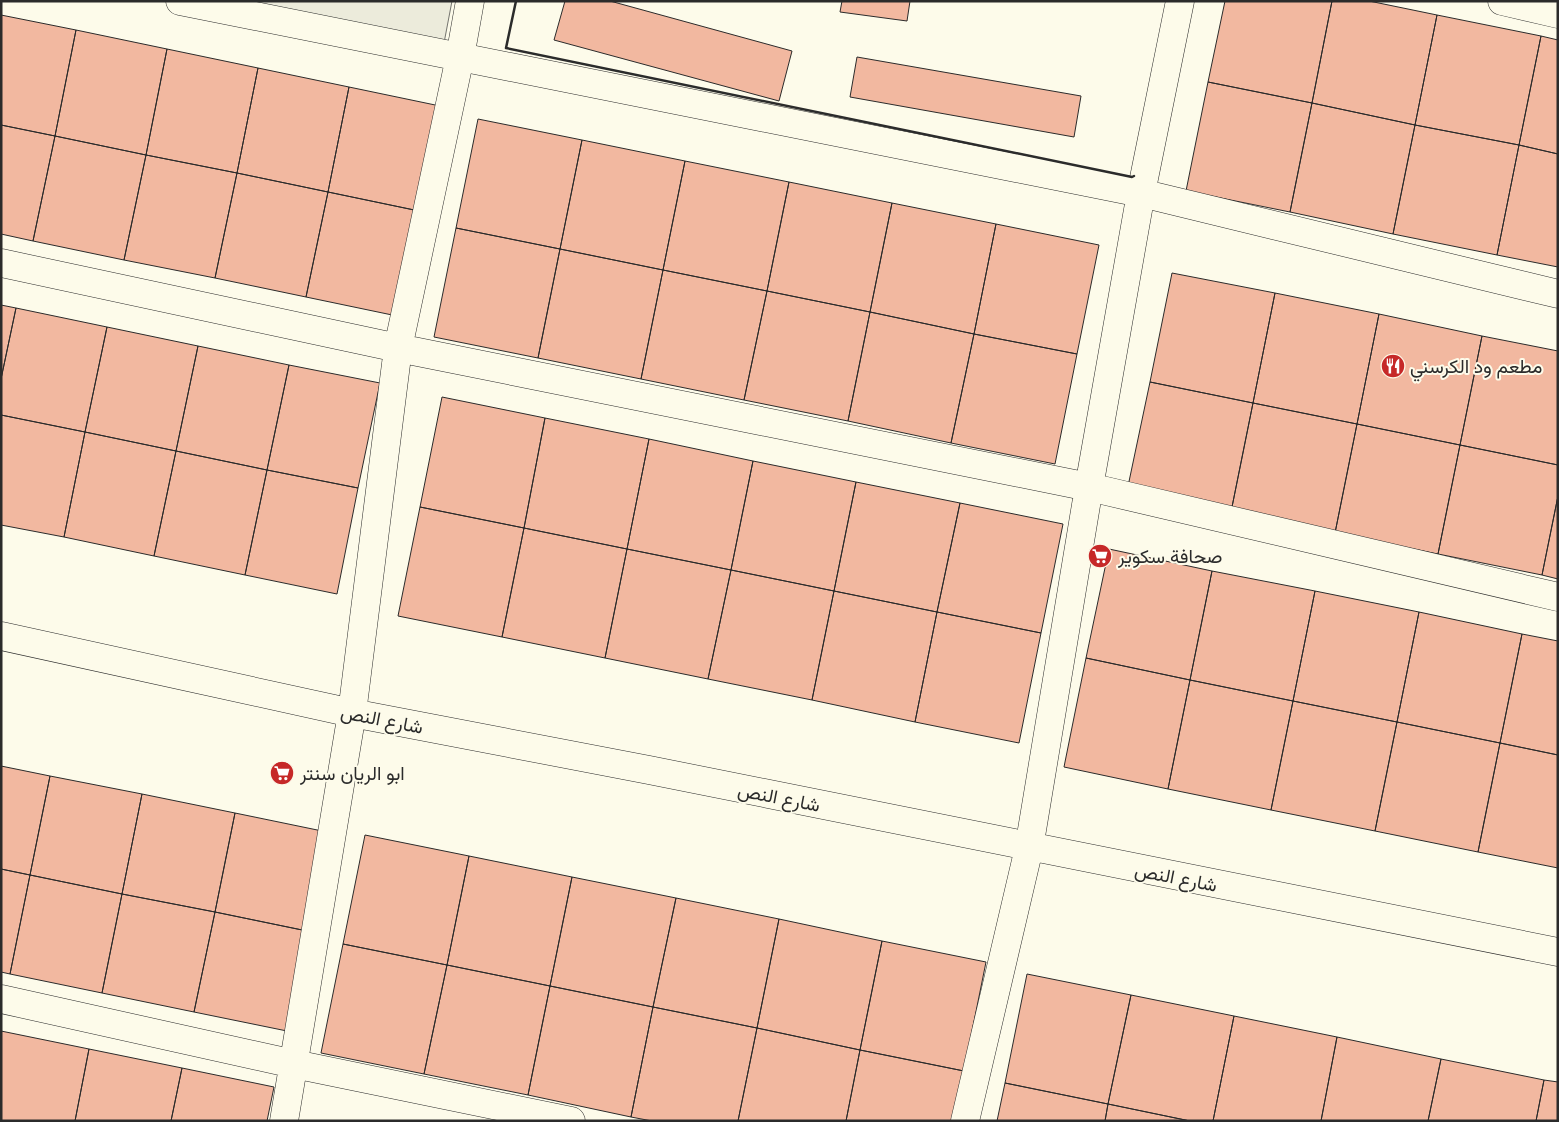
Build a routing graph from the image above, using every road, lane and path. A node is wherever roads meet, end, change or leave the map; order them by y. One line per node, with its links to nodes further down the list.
1 (180, 1): 6 (street)
2 (470, 1): 6 (street)
3 (1180, 1): 7 (street)
4 (1502, 1): 5 (street)
5 (1558, 14)
6 (460, 57): 7 (street); 10 (street)
7 (1141, 193): 9 (street); 11 (street)
8 (1, 263): 10 (street)
9 (1558, 294)
10 (398, 348): 11 (street); 14 (street)
11 (1089, 487): 12 (street); 15 (street)
12 (1558, 597)
13 (1, 636): 14 (street, شارع النص)
14 (352, 713): 15 (street, شارع النص); 18 (street)
15 (1029, 848): 16 (street, شارع النص); 21 (street)
16 (1558, 952)
17 (1, 1000): 18 (street)
18 (294, 1064): 19 (street); 20 (street)
19 (284, 1121)
20 (571, 1121)
21 (965, 1121)

